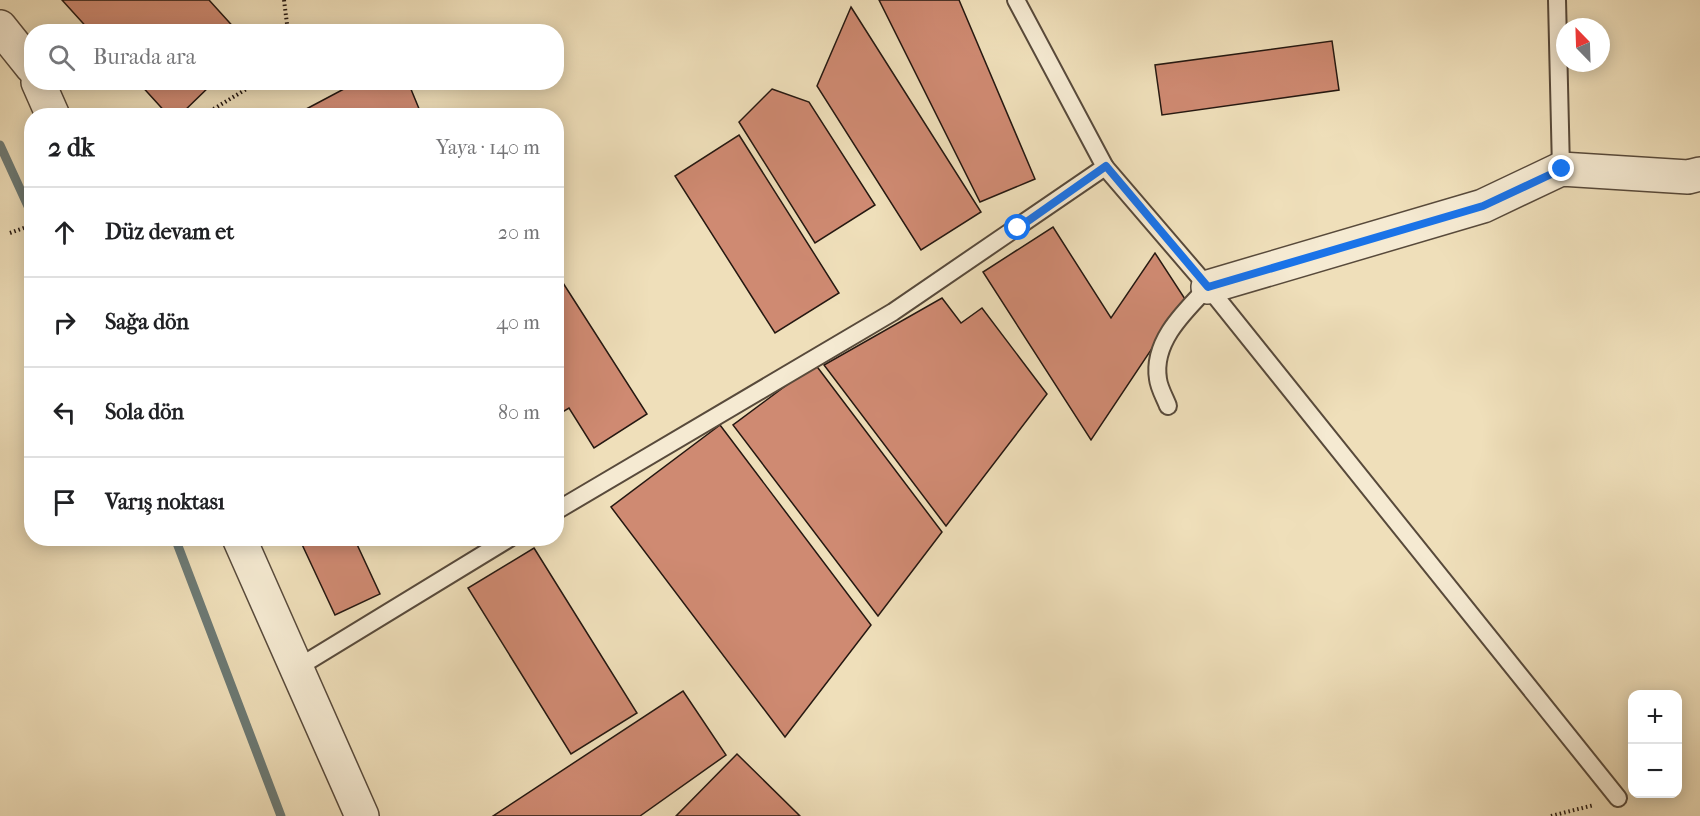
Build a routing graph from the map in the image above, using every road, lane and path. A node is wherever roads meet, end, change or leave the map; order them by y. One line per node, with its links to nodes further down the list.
1 (284, 0): 4 (path)
2 (1016, 0): 11 (lane)
3 (1557, 0): 12 (lane)
4 (287, 24)
5 (0, 27): 6 (street)
6 (24, 57)
7 (42, 90): 9 (street)
8 (245, 90): 10 (path)
9 (49, 108)
10 (215, 108)
11 (1106, 166): 16 (lane); 18 (lane)
12 (1562, 169): 13 (street); 16 (street)
13 (1700, 174)
14 (24, 228): 15 (path)
15 (10, 233)
16 (1208, 287): 17 (lane); 22 (lane)
17 (1168, 406)
18 (564, 506)
19 (243, 546): 21 (street)
20 (497, 546): 21 (lane)
21 (297, 668): 23 (street)
22 (1618, 798): 24 (path)
23 (362, 816)
24 (1551, 816)

